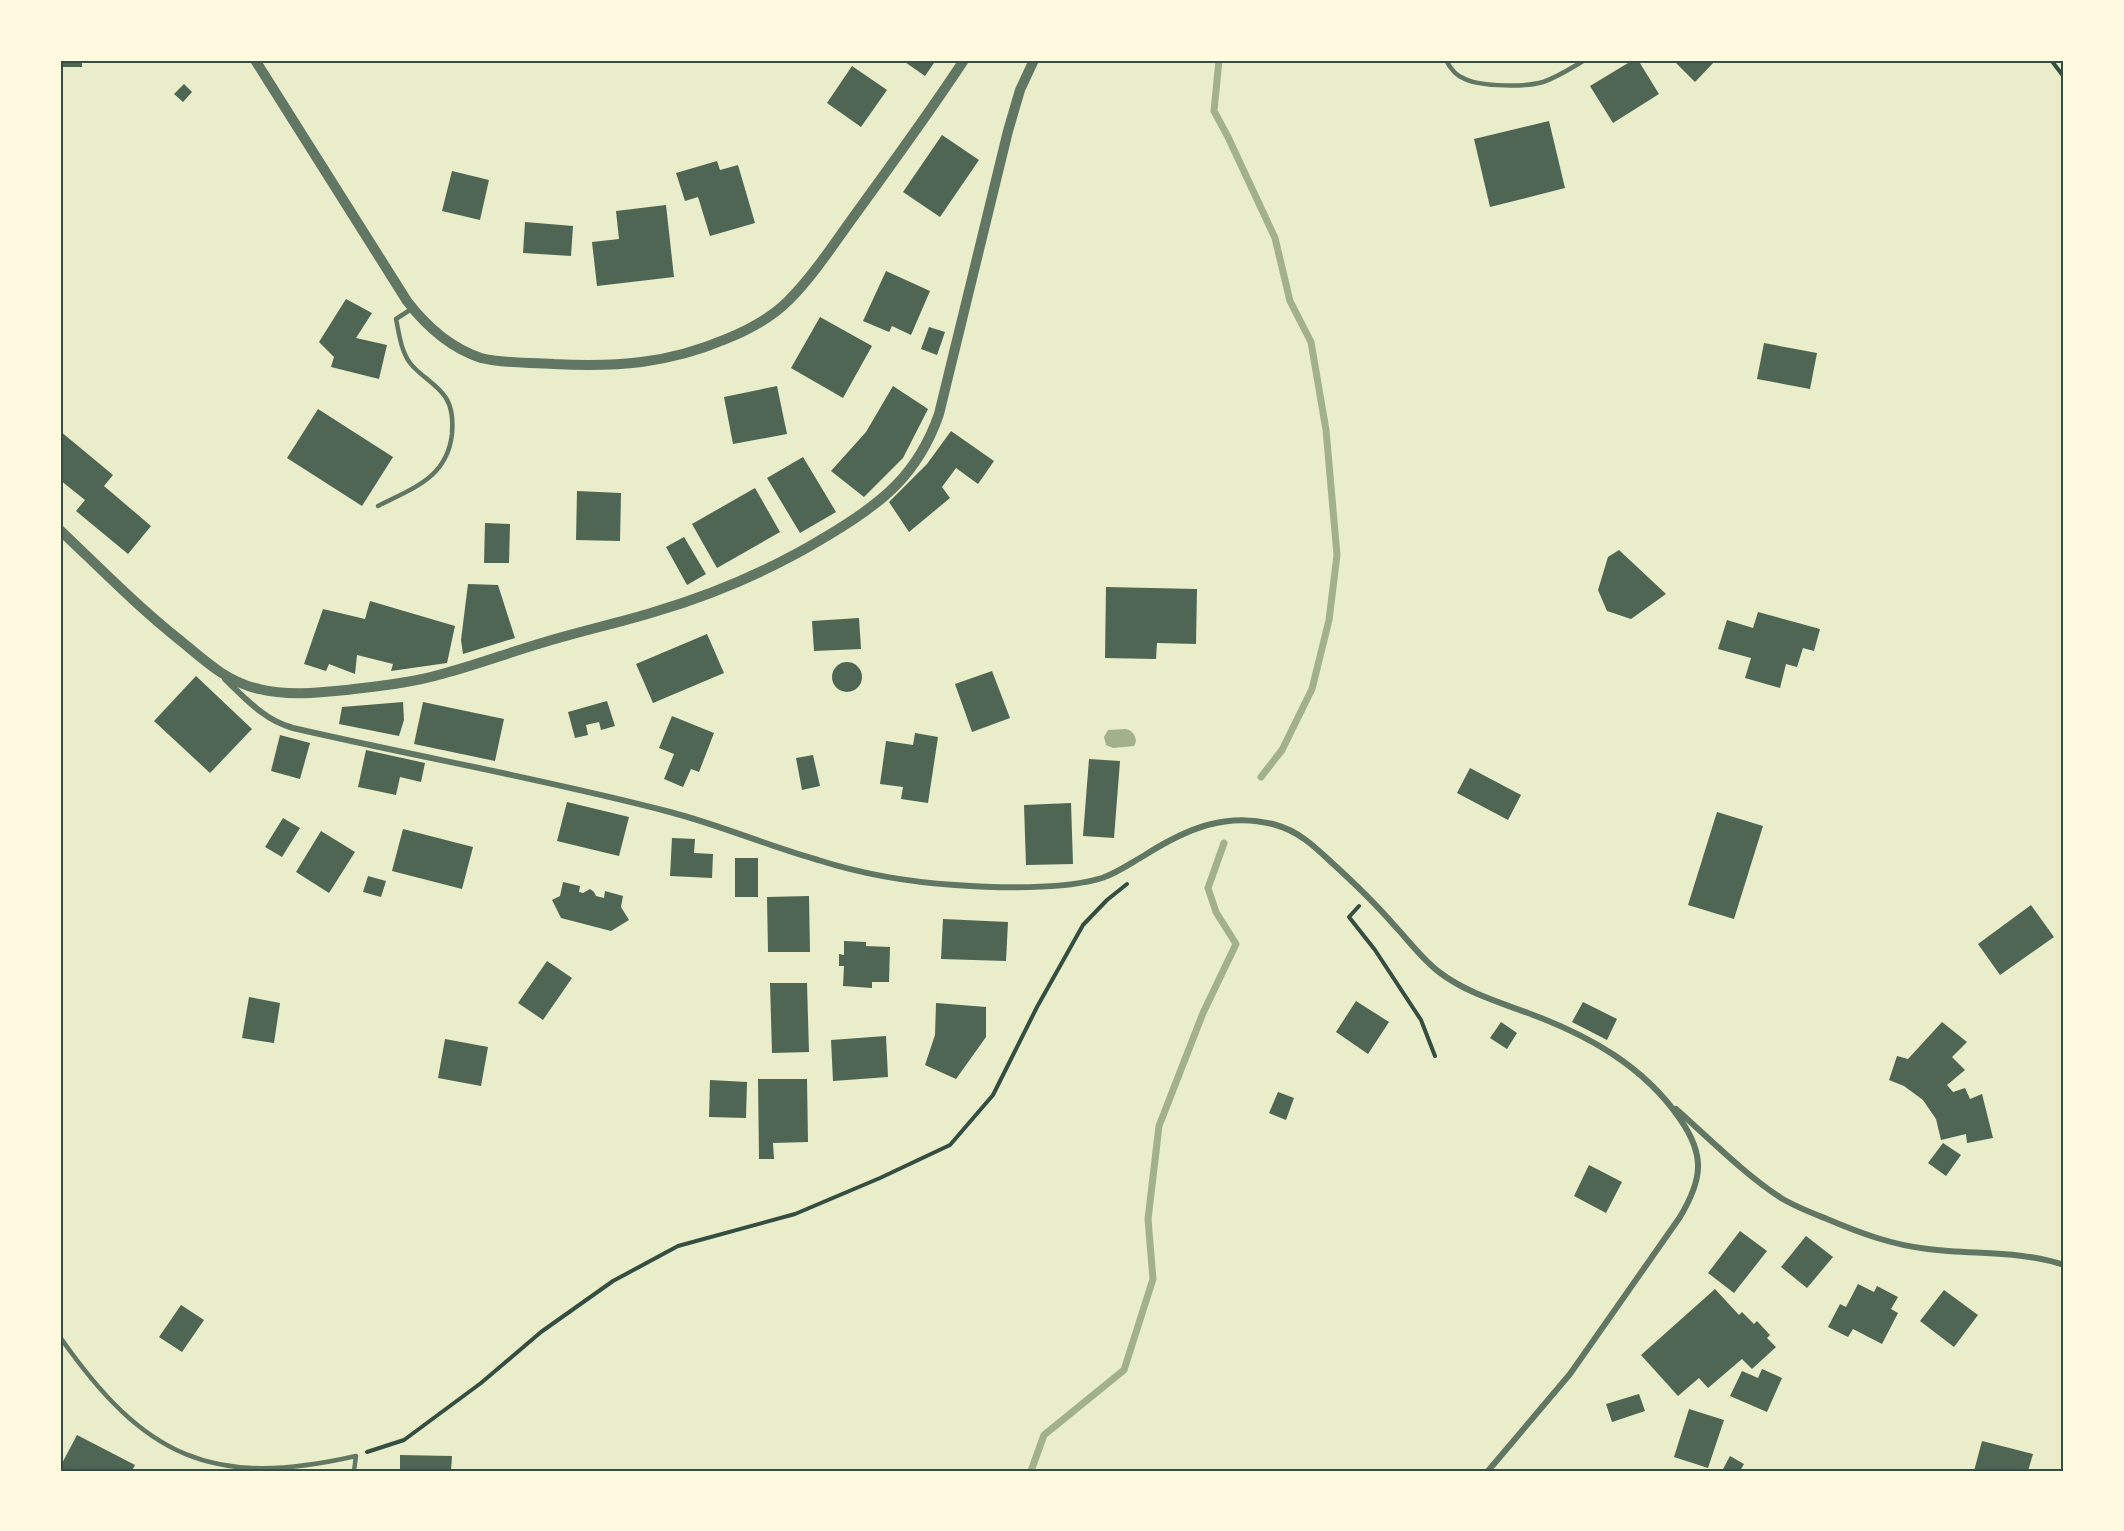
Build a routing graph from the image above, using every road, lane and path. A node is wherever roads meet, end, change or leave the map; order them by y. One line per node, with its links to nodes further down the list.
1 (255, 60): 8 (street)
2 (964, 60): 8 (street)
3 (1034, 60): 11 (street)
4 (1446, 60): 5 (lane)
5 (1584, 60)
6 (2051, 60): 7 (path)
7 (2064, 77)
8 (412, 308): 9 (lane)
9 (378, 506)
10 (60, 530): 11 (street)
11 (216, 670): 15 (street)
12 (1136, 879): 18 (path)
13 (1349, 917): 14 (path)
14 (1435, 1056)
15 (1665, 1100): 16 (street); 20 (street)
16 (2064, 1264)
17 (60, 1337): 18 (lane)
18 (356, 1456): 19 (lane)
19 (354, 1471)
20 (1488, 1471)

